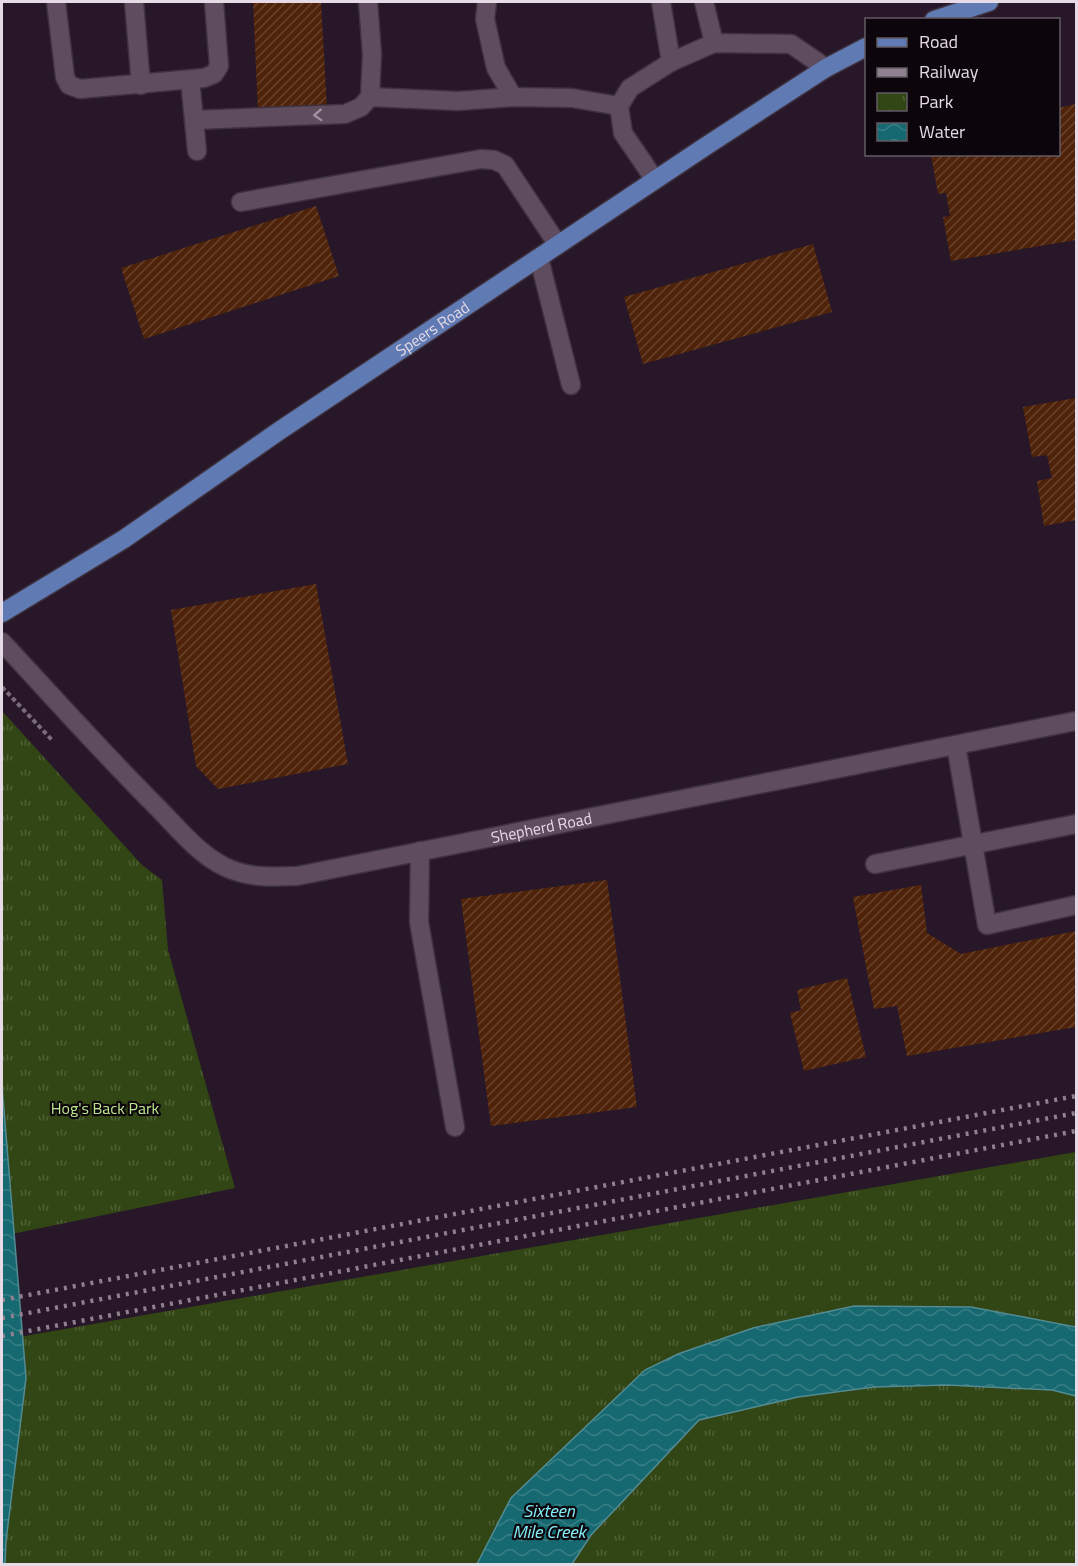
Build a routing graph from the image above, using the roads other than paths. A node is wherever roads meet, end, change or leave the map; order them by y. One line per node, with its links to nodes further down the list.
1 (56, 2): 15 (street)
2 (134, 2): 15 (street)
3 (214, 2): 14 (street)
4 (368, 2): 16 (street)
5 (487, 2): 17 (street)
6 (661, 2): 12 (street)
7 (704, 2): 10 (street)
8 (989, 2): 9 (main road)
9 (940, 18)
10 (714, 43): 12 (street); 13 (street)
11 (865, 48): 13 (main road, Speers Road)
12 (671, 62): 18 (street)
13 (826, 68): 21 (main road, Speers Road)
14 (190, 80): 15 (street); 19 (street)
15 (141, 85)
16 (370, 97): 17 (street); 19 (street, one-way to 19)
17 (513, 97): 18 (street)
18 (620, 106): 21 (street)
19 (194, 120): 20 (street)
20 (197, 151)
21 (655, 180): 23 (main road, Speers Road)
22 (241, 202): 23 (street)
23 (558, 245): 24 (main road, Speers Road)
24 (539, 258): 25 (street); 26 (main road, Speers Road)
25 (571, 385)
26 (2, 613)
27 (2, 642): 32 (street, Shepherd Road)
28 (1077, 722): 29 (street, Shepherd Road)
29 (956, 745): 31 (street); 32 (street, Shepherd Road)
30 (1077, 824): 31 (street)
31 (973, 845): 33 (street); 34 (street)
32 (420, 852): 35 (street)
33 (875, 864)
34 (1077, 905)
35 (455, 1127)

